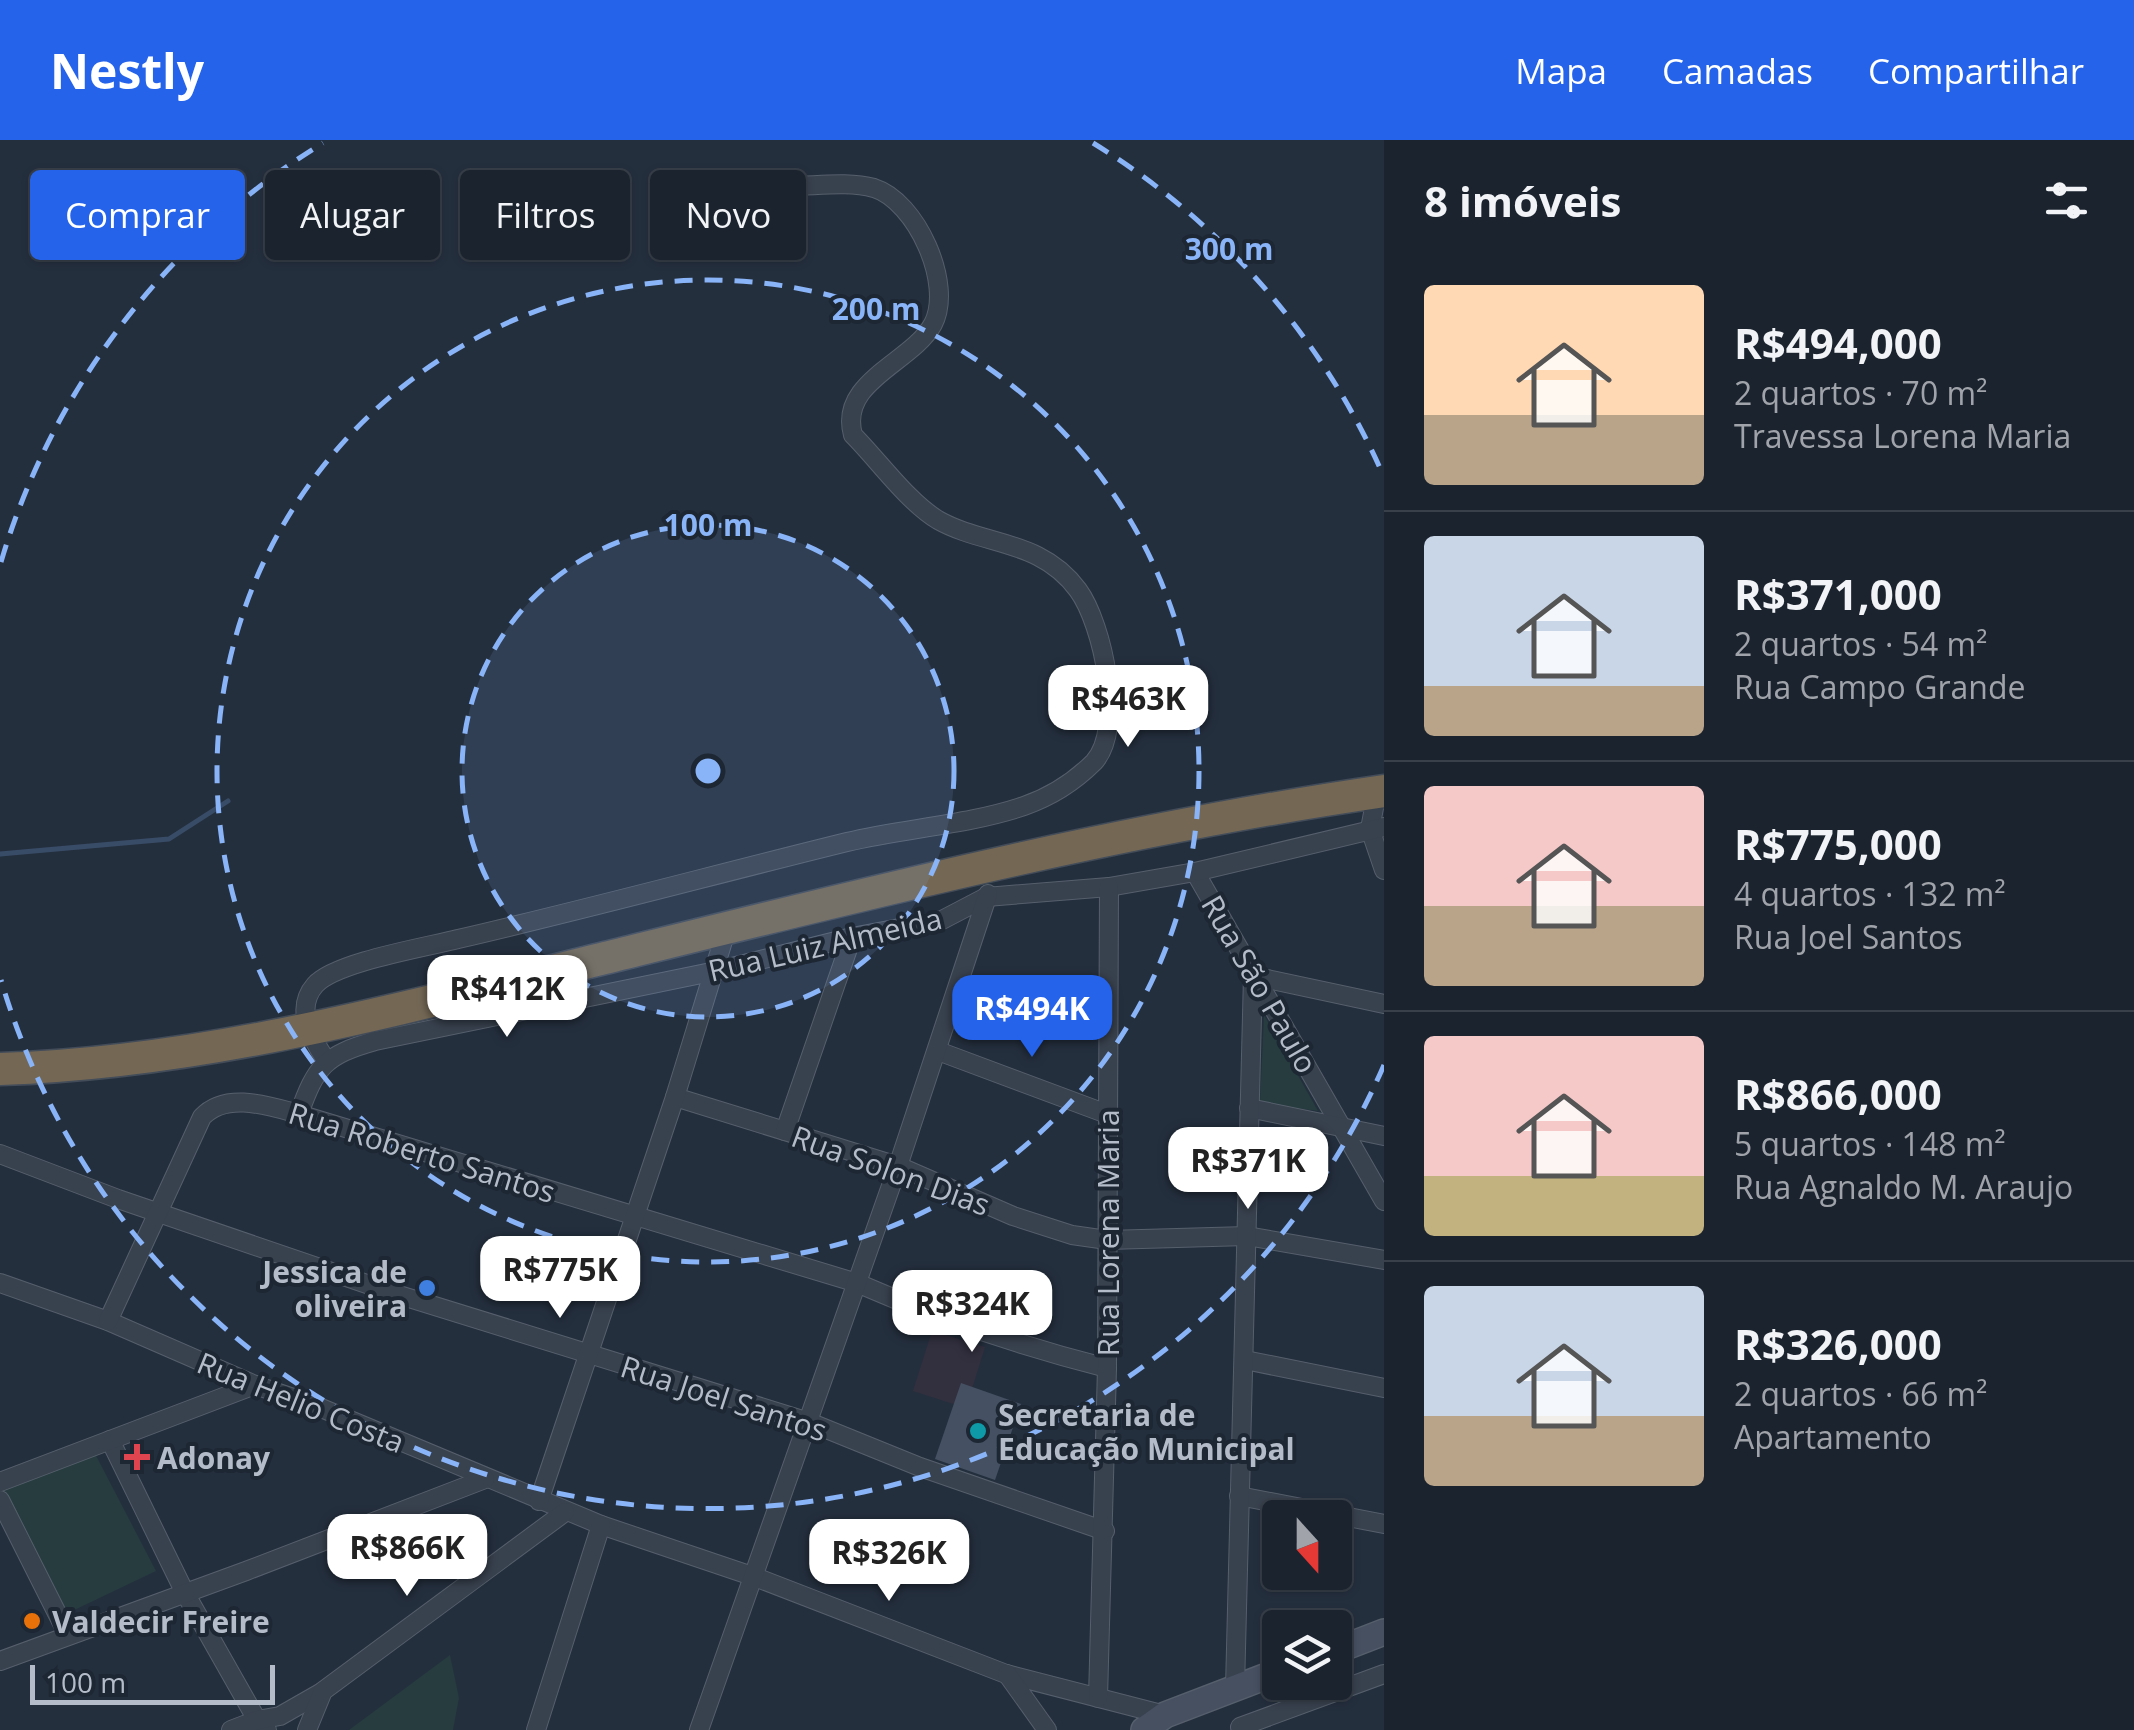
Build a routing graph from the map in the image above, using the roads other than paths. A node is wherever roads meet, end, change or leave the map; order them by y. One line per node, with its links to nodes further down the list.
1 (806, 186): 14 (street)
2 (1380, 791): 3 (street); 4 (highway)
3 (1377, 828): 5 (street); 6 (street, Rua Luiz Almeida)
4 (1004, 861): 8 (street); 9 (highway)
5 (1384, 870)
6 (1195, 872): 7 (street, Rua Luiz Almeida); 12 (street, Rua São Paulo)
7 (1109, 887): 8 (street, Rua Luiz Almeida); 21 (street, Rua Lorena Maria)
8 (986, 897): 10 (street, Rua Luiz Almeida); 15 (street)
9 (727, 928): 11 (street); 14 (highway)
10 (852, 937): 11 (street, Rua Luiz Almeida); 23 (street)
11 (716, 971): 16 (street, Rua Luiz Almeida); 18 (street)
12 (1253, 976): 13 (street); 19 (street); 22 (street, Rua São Paulo)
13 (1384, 1004)
14 (307, 1029): 16 (street); 17 (highway)
15 (938, 1051): 21 (street); 26 (street)
16 (326, 1060): 20 (street)
17 (0, 1069)
18 (676, 1097): 23 (street, Rua Solon Dias); 29 (street)
19 (1248, 1108): 22 (street); 30 (street)
20 (299, 1114): 28 (street, Rua Roberto Santos); 29 (street, Rua Roberto Santos)
21 (1107, 1114): 31 (street, Rua Lorena Maria)
22 (1343, 1128): 24 (street); 27 (street, Rua São Paulo)
23 (784, 1131): 26 (street, Rua Solon Dias)
24 (1384, 1136)
25 (0, 1154): 28 (street, Rua Joel Santos)
26 (898, 1166): 31 (street, Rua Solon Dias); 33 (street)
27 (1384, 1201)
28 (156, 1212): 35 (street); 36 (street, Rua Joel Santos)
29 (633, 1216): 33 (street, Rua Roberto Santos); 36 (street)
30 (1247, 1236): 31 (street, Rua Solon Dias); 32 (street, Rua Solon Dias); 37 (street)
31 (1107, 1240): 38 (street, Rua Lorena Maria)
32 (1384, 1260)
33 (858, 1283): 38 (street, Rua Roberto Santos); 41 (street)
34 (0, 1284): 35 (street, Rua Helio Costa)
35 (108, 1321): 39 (street, Rua Helio Costa)
36 (590, 1355): 41 (street, Rua Joel Santos); 47 (street)
37 (1245, 1360): 40 (street); 45 (street)
38 (1107, 1368): 51 (street, Rua Lorena Maria)
39 (255, 1385): 42 (street); 43 (street, Rua Helio Costa)
40 (1384, 1388)
41 (810, 1422): 51 (street, Rua Joel Santos); 52 (street)
42 (110, 1440): 44 (street); 53 (street)
43 (485, 1479): 47 (street, Rua Helio Costa); 53 (street)
44 (0, 1482)
45 (1239, 1496): 49 (street); 61 (street)
46 (0, 1500): 55 (street)
47 (539, 1501): 48 (street, Rua Helio Costa)
48 (564, 1512): 50 (street, Rua Helio Costa); 62 (street)
49 (1384, 1524)
50 (600, 1525): 52 (street, Rua Helio Costa); 69 (street)
51 (1105, 1531): 63 (street, Rua Lorena Maria)
52 (754, 1577): 58 (street, Rua Helio Costa); 70 (street)
53 (185, 1593): 55 (street); 65 (street)
54 (1384, 1632): 56 (street)
55 (68, 1635): 57 (street)
56 (1352, 1644)
57 (0, 1661)
58 (1006, 1674): 63 (street, Rua Helio Costa); 71 (street)
59 (1384, 1674): 66 (street)
60 (1262, 1678): 61 (street)
61 (1235, 1688): 64 (street)
62 (323, 1692): 65 (street); 68 (street)
63 (1098, 1698): 64 (street, Rua Helio Costa)
64 (1154, 1722)
65 (262, 1725): 67 (street)
66 (1241, 1728)
67 (231, 1730)
68 (307, 1730)
69 (536, 1730)
70 (698, 1730)
71 (1046, 1730)

